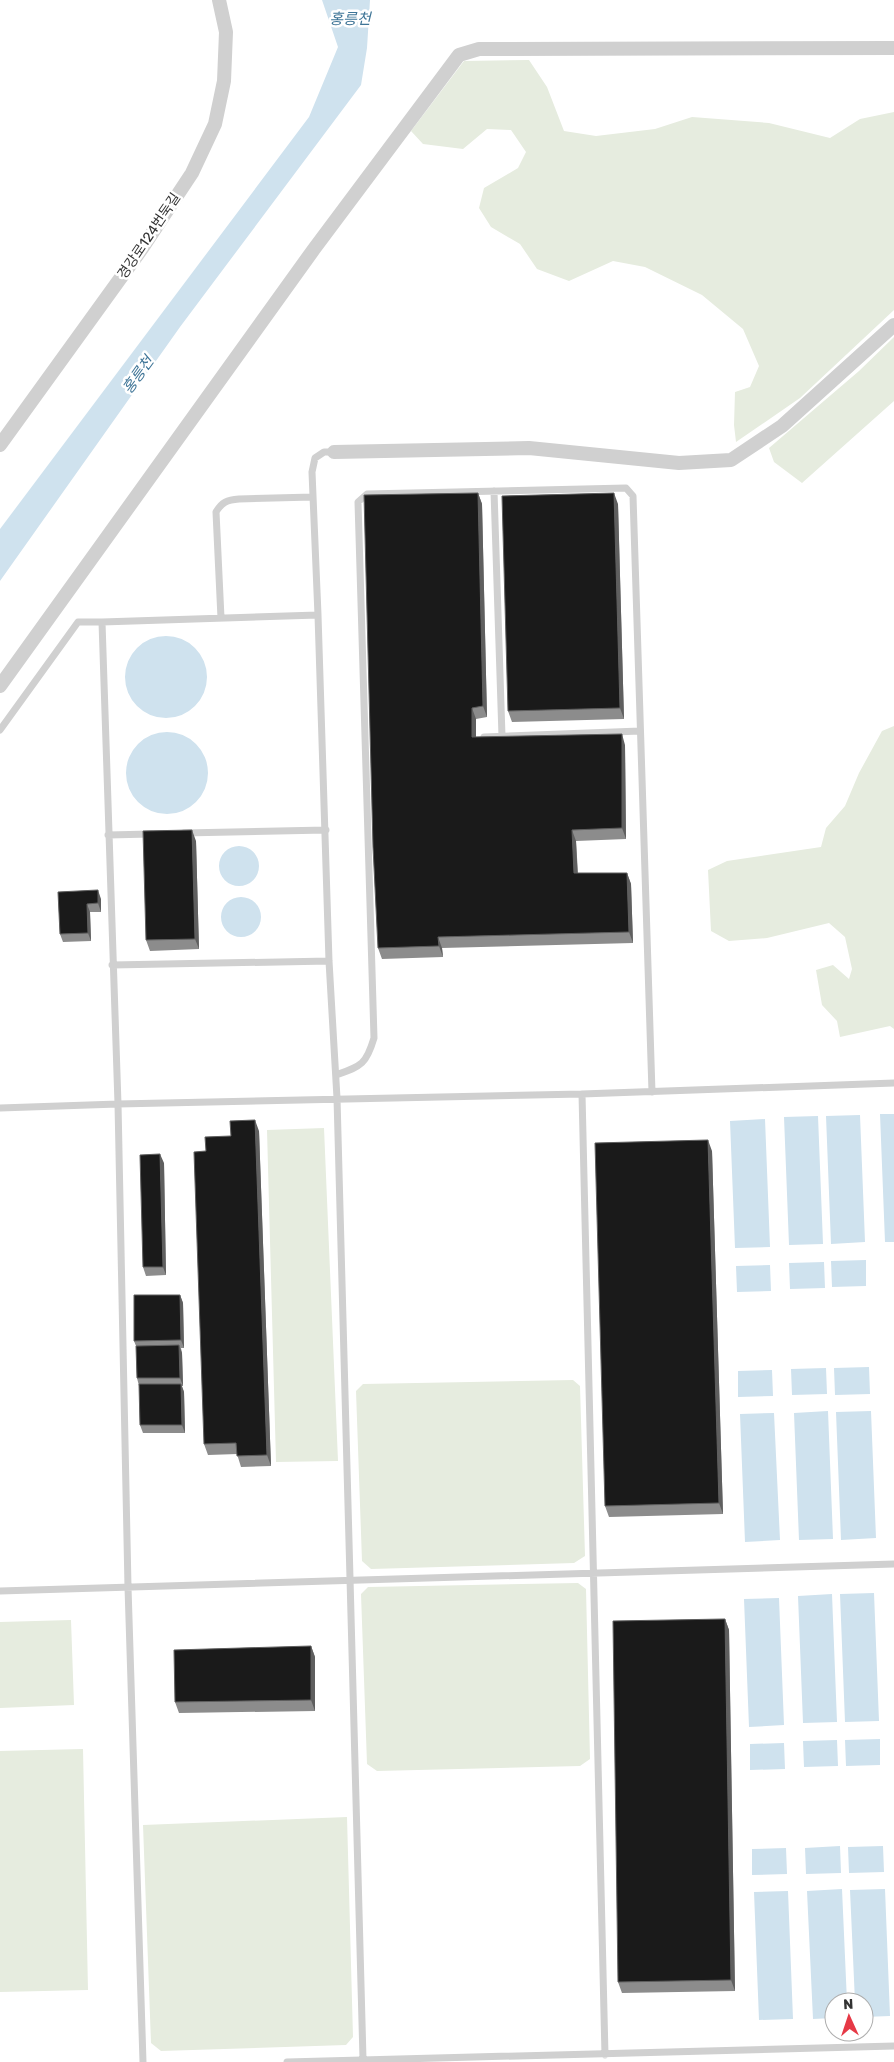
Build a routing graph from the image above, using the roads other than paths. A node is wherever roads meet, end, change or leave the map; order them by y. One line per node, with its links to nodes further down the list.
1 (218, 0): 4 (street, 경강로124번둑길)
2 (894, 48): 11 (street)
3 (894, 325): 5 (street)
4 (0, 445)
5 (334, 452): 7 (lane)
6 (494, 491): 13 (lane); 15 (lane); 22 (lane)
7 (313, 498): 8 (lane); 9 (lane)
8 (318, 615): 9 (lane); 16 (lane)
9 (221, 618): 10 (lane)
10 (102, 622): 12 (lane); 19 (lane)
11 (0, 686)
12 (0, 730)
13 (640, 731): 15 (lane); 24 (lane)
14 (484, 736): 15 (lane)
15 (502, 736)
16 (326, 830): 18 (lane); 20 (lane)
17 (158, 834): 19 (lane)
18 (177, 834)
19 (108, 835): 21 (lane)
20 (329, 961): 21 (lane); 22 (lane)
21 (112, 965): 27 (lane)
22 (336, 1075): 26 (lane)
23 (894, 1083): 24 (lane)
24 (652, 1092): 25 (lane)
25 (582, 1094): 26 (lane); 30 (lane)
26 (337, 1098): 27 (lane); 31 (lane)
27 (118, 1104): 28 (lane); 32 (lane)
28 (0, 1108)
29 (894, 1564): 30 (lane)
30 (594, 1572): 31 (lane); 35 (lane)
31 (351, 1580): 32 (lane); 36 (lane)
32 (128, 1587): 33 (lane); 37 (lane)
33 (0, 1591)
34 (894, 2046): 35 (lane)
35 (604, 2055): 36 (lane)
36 (363, 2059): 38 (lane)
37 (143, 2062)
38 (287, 2062)

